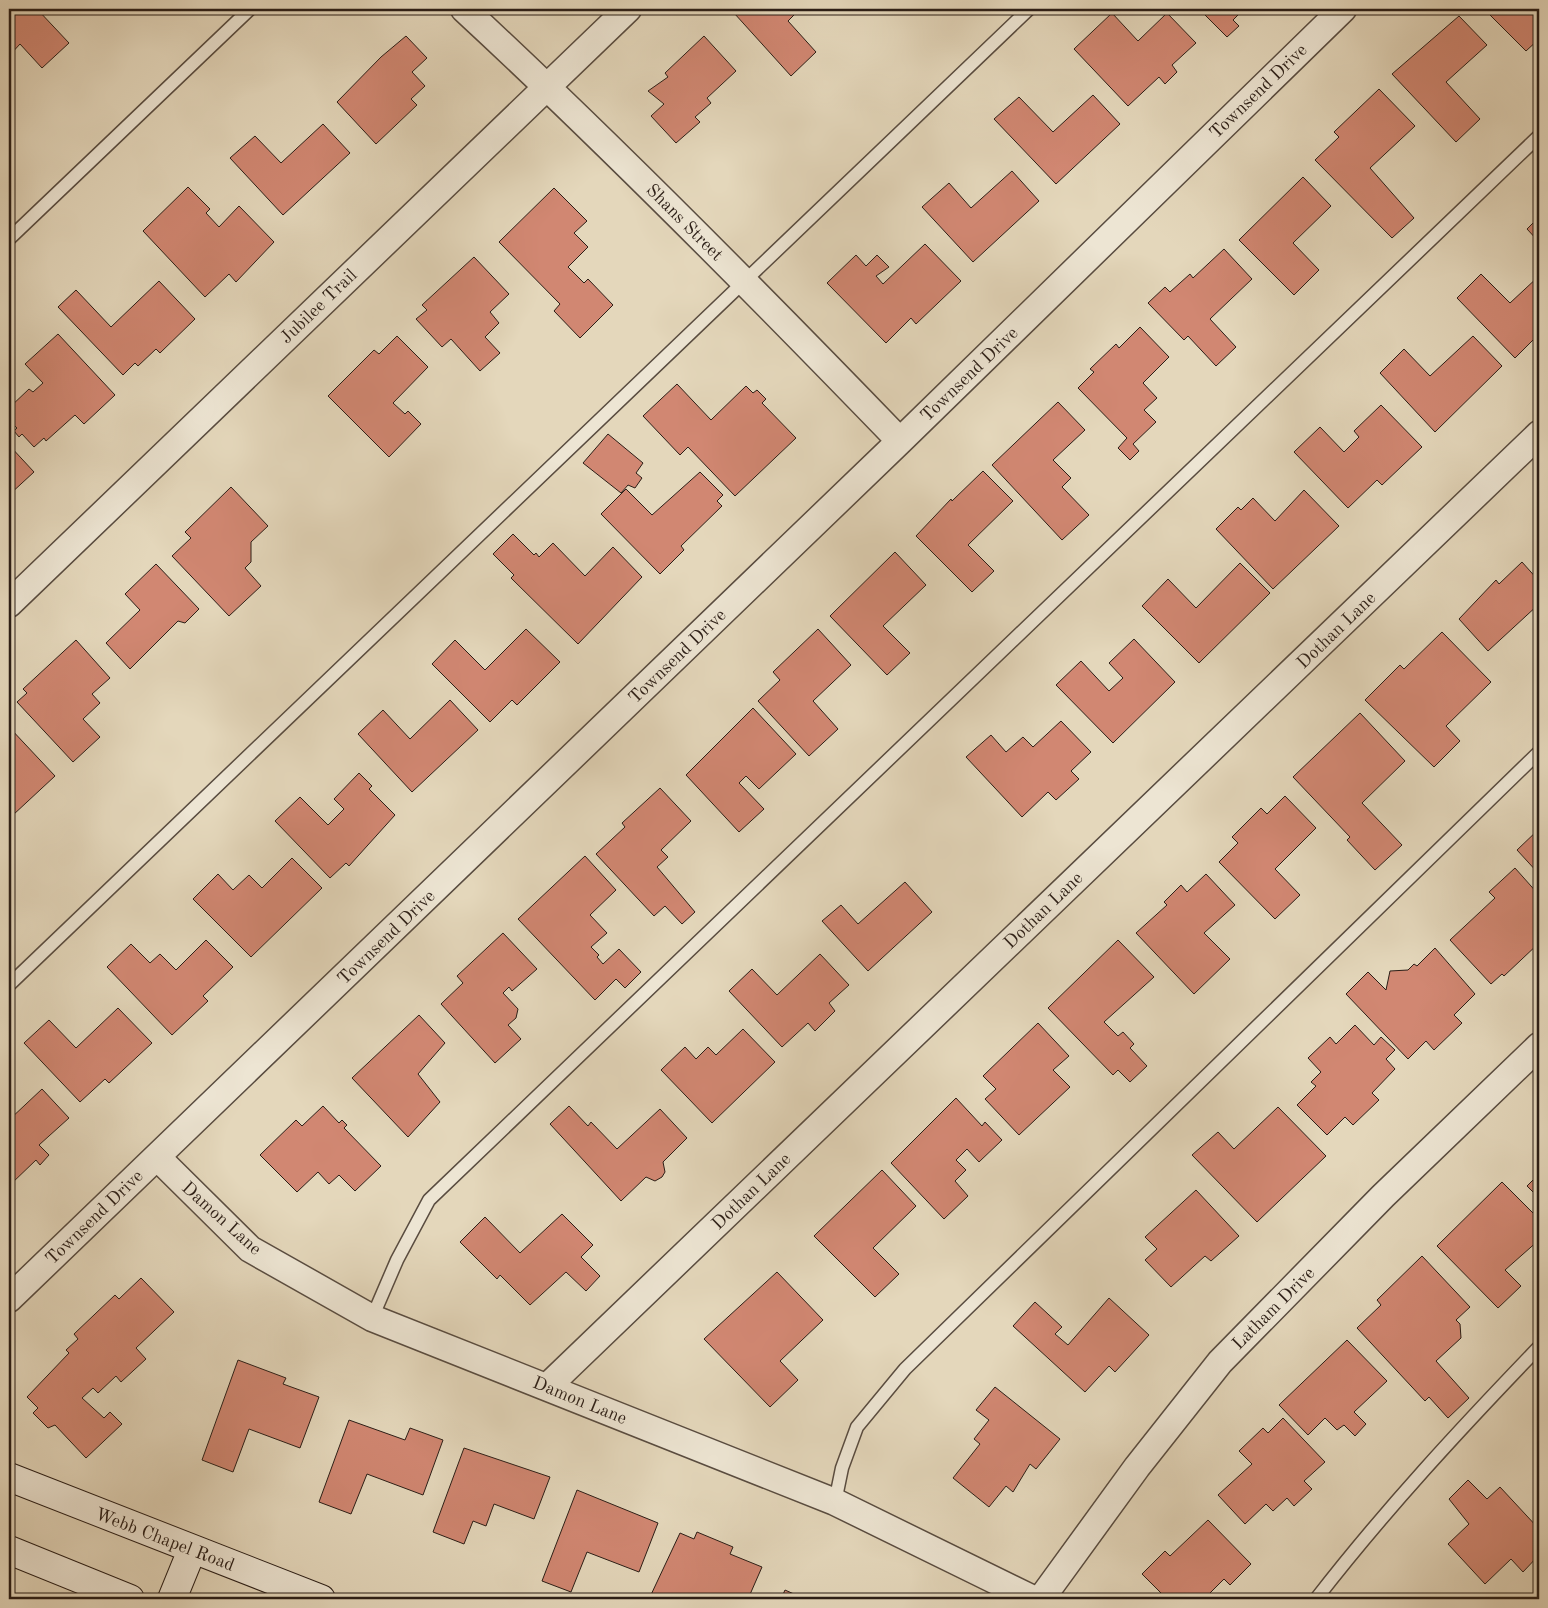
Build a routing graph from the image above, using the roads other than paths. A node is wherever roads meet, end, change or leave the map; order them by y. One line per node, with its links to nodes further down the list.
1 (250, 9): 8 (lane)
2 (464, 9): 6 (street, Shans Street)
3 (628, 9): 6 (street, Jubilee Trail)
4 (1029, 9): 9 (lane)
5 (1343, 9): 11 (street, Townsend Drive)
6 (547, 86): 9 (street, Shans Street); 12 (street, Jubilee Trail)
7 (1539, 136): 18 (lane)
8 (9, 239)
9 (745, 282): 11 (street, Shans Street); 14 (lane)
10 (1539, 434): 20 (street, Dothan Lane)
11 (900, 441): 16 (street, Townsend Drive)
12 (9, 604)
13 (1539, 752): 22 (lane)
14 (9, 985)
15 (1539, 1046): 29 (street, Latham Drive)
16 (156, 1157): 17 (street, Townsend Drive); 18 (street, Damon Lane)
17 (9, 1299)
18 (372, 1318): 20 (street, Damon Lane)
19 (1539, 1347): 30 (lane)
20 (548, 1386): 22 (street, Damon Lane)
21 (9, 1477): 24 (main road, Webb Chapel Road)
22 (835, 1502): 28 (street, Damon Lane)
23 (9, 1550): 25 (main road)
24 (192, 1550): 26 (main road); 27 (main road, Webb Chapel Road)
25 (130, 1599)
26 (172, 1599)
27 (321, 1599)
28 (1033, 1599)
29 (1041, 1599)
30 (1316, 1599)

